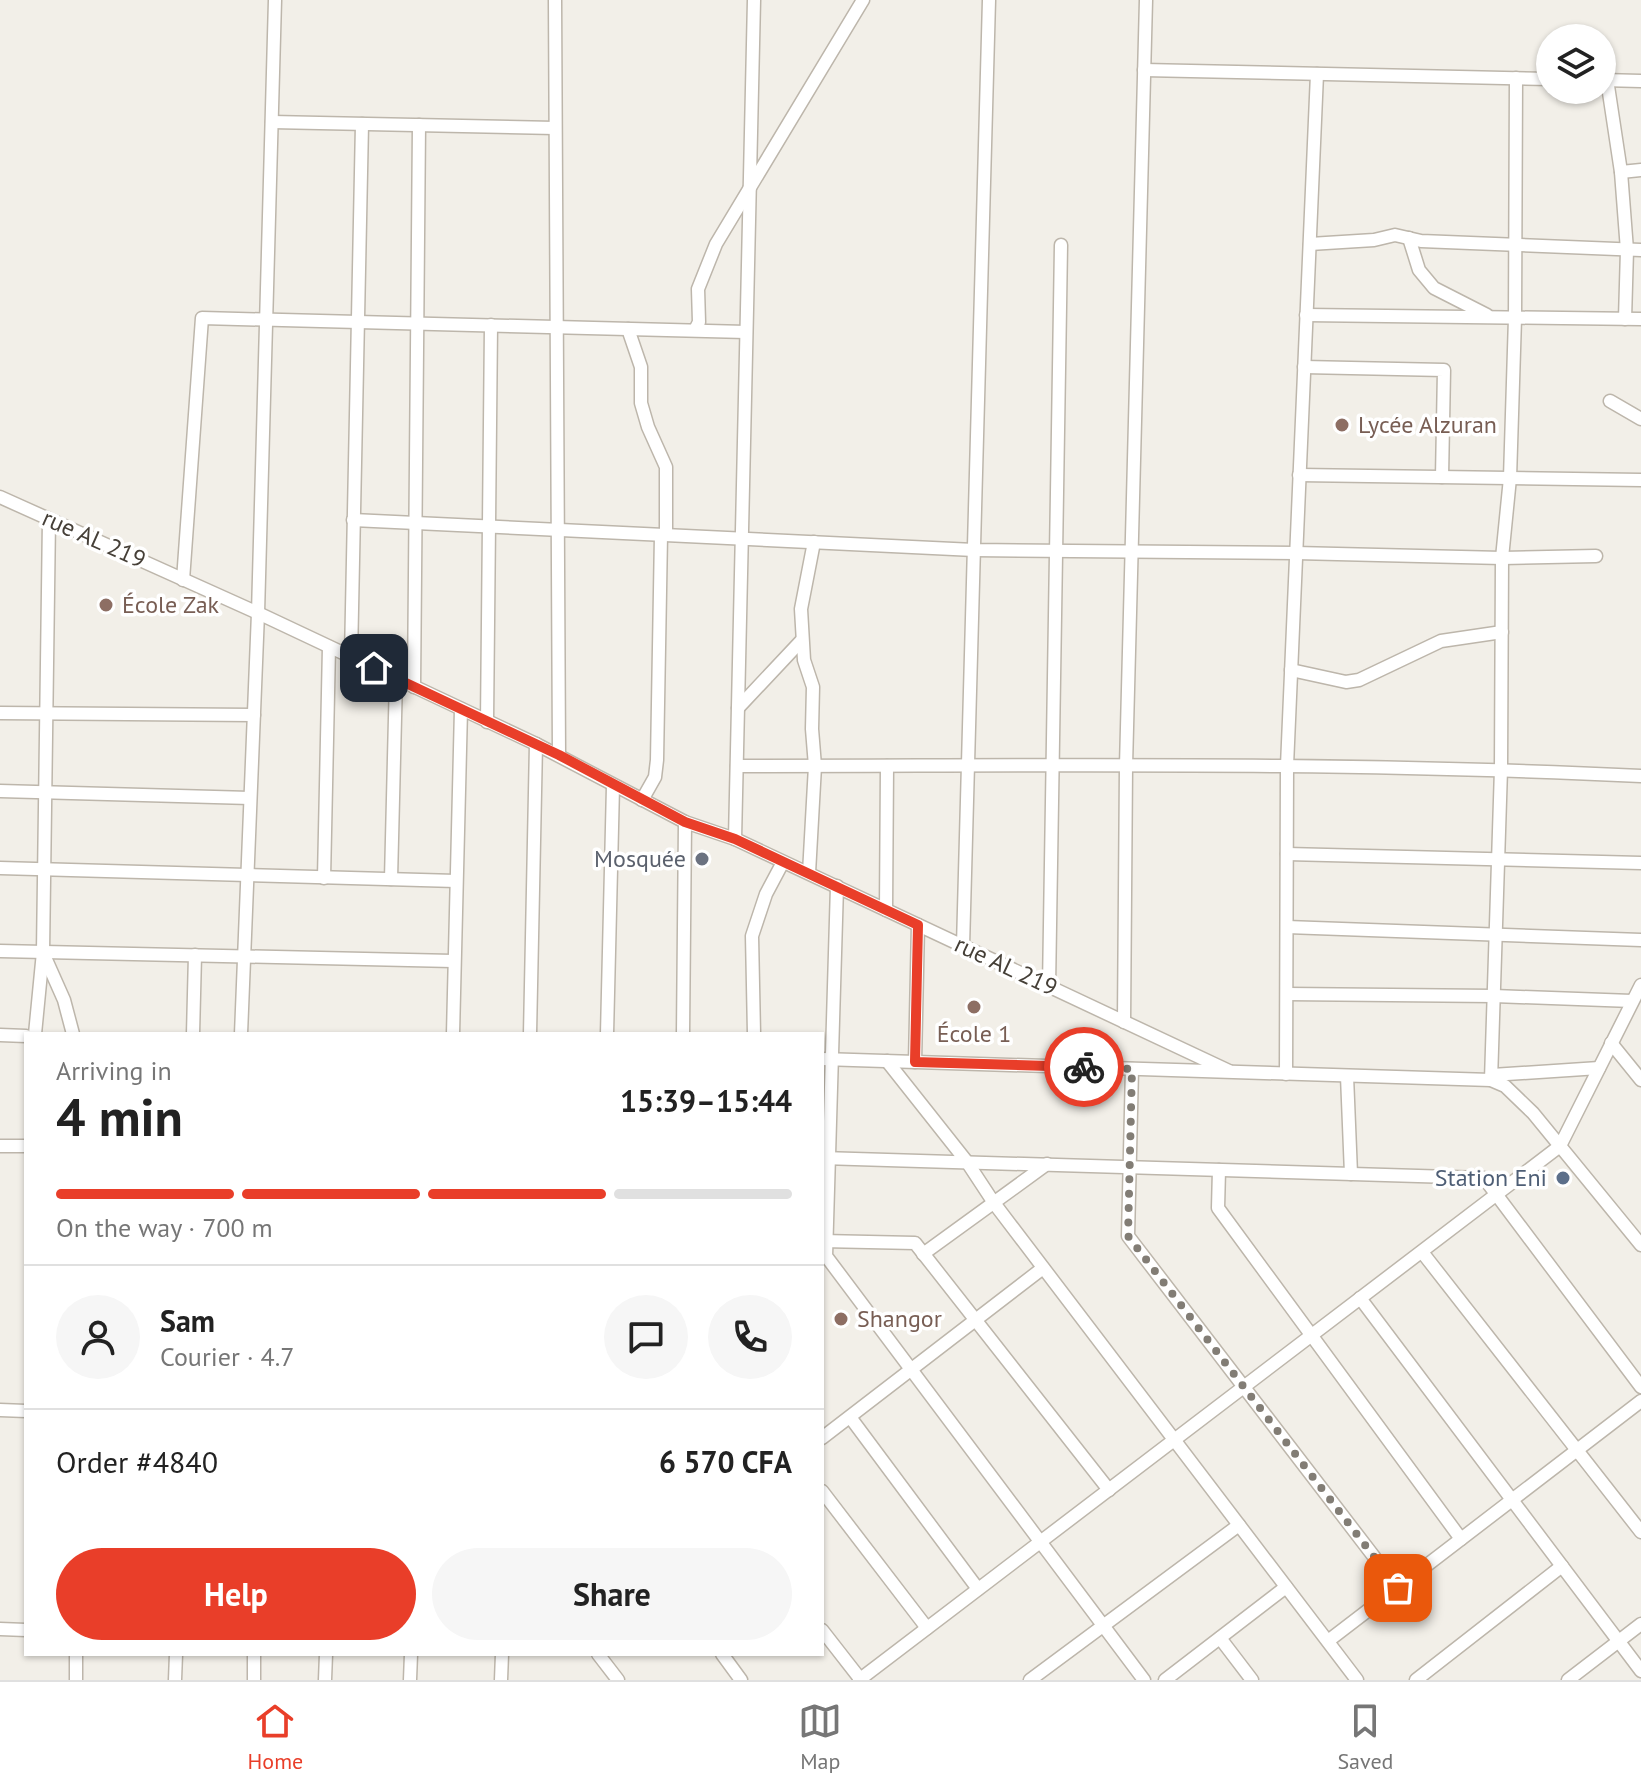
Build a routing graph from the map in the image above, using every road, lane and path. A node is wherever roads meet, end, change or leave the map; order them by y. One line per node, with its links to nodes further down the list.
1 (275, 0): 14 (street)
2 (555, 0): 17 (street)
3 (754, 0): 20 (street)
4 (863, 0): 20 (street)
5 (989, 0): 56 (street)
6 (1146, 0): 7 (street)
7 (1144, 70): 8 (street); 58 (street)
8 (1317, 74): 9 (street); 22 (street)
9 (1516, 78): 10 (street); 23 (street)
10 (1536, 79)
11 (1641, 81): 12 (street)
12 (1616, 82)
13 (1609, 104): 19 (street)
14 (272, 122): 15 (street); 30 (street)
15 (362, 124): 16 (street); 33 (street)
16 (419, 125): 17 (street); 34 (street)
17 (555, 128): 36 (street)
18 (1641, 170): 19 (street)
19 (1621, 172): 25 (street)
20 (750, 187): 38 (street); 39 (street)
21 (1409, 238): 22 (street); 23 (street); 28 (street)
22 (1310, 244): 27 (street)
23 (1515, 244): 25 (street); 29 (street)
24 (1061, 245): 57 (street)
25 (1627, 250): 26 (street); 31 (street)
26 (1641, 250)
27 (1306, 315): 28 (street); 40 (street)
28 (1492, 318): 29 (street)
29 (1515, 318): 31 (street); 45 (street)
30 (266, 319): 33 (street); 62 (street); 63 (street)
31 (1625, 319): 32 (street)
32 (1641, 319)
33 (358, 322): 34 (street); 49 (street)
34 (417, 323): 35 (street); 50 (street)
35 (491, 325): 36 (street); 51 (street)
36 (556, 327): 37 (street); 52 (street)
37 (628, 329): 38 (street); 53 (street)
38 (695, 330): 39 (street)
39 (746, 332): 54 (street)
40 (1304, 367): 43 (street); 44 (street)
41 (1610, 401): 42 (street)
42 (1641, 419)
43 (1299, 475): 44 (street); 59 (street)
44 (1442, 477): 45 (street)
45 (1510, 478): 46 (street); 61 (street)
46 (1641, 480)
47 (0, 497): 48 (street, rue AL 219)
48 (49, 519): 62 (street, rue AL 219); 74 (street)
49 (353, 520): 50 (street); 67 (street)
50 (415, 523): 51 (street); 70 (street)
51 (489, 526): 52 (street); 76 (street)
52 (558, 530): 53 (street); 78 (street)
53 (664, 535): 54 (street); 92 (street)
54 (742, 539): 55 (street); 71 (street)
55 (814, 542): 56 (street); 65 (street)
56 (974, 550): 57 (street); 82 (street)
57 (1056, 551): 58 (street); 83 (street)
58 (1131, 551): 59 (street); 84 (street)
59 (1296, 553): 61 (street); 68 (street)
60 (1596, 556): 61 (street)
61 (1502, 558): 64 (street)
62 (183, 580): 63 (street, rue AL 219)
63 (258, 613): 66 (street, rue AL 219); 75 (street)
64 (1502, 632): 68 (street); 86 (street)
65 (801, 641): 71 (street); 80 (street)
66 (329, 647): 67 (street, rue AL 219); 103 (street)
67 (351, 657): 69 (street, rue AL 219)
68 (1291, 670): 85 (street)
69 (396, 678): 70 (street, rue AL 219); 104 (street)
70 (414, 687): 72 (street, rue AL 219)
71 (738, 708): 79 (street)
72 (461, 709): 76 (street, rue AL 219); 105 (street)
73 (0, 713): 74 (street)
74 (46, 714): 75 (street); 90 (street)
75 (254, 715): 91 (street)
76 (487, 722): 77 (street, rue AL 219)
77 (536, 744): 78 (street, rue AL 219); 129 (street)
78 (559, 755): 88 (street, rue AL 219)
79 (737, 766): 80 (street); 94 (street)
80 (815, 766): 81 (street); 101 (street)
81 (887, 766): 82 (street); 107 (street)
82 (969, 766): 83 (street); 112 (street)
83 (1052, 766): 84 (street); 119 (street)
84 (1126, 766): 85 (street); 123 (street)
85 (1287, 766): 86 (street); 95 (street)
86 (1501, 769): 87 (street); 96 (street)
87 (1641, 776)
88 (613, 786): 92 (street, rue AL 219); 130 (street)
89 (0, 791): 90 (street)
90 (45, 792): 91 (street); 100 (street)
91 (250, 798): 102 (street)
92 (642, 800): 93 (street, rue AL 219)
93 (685, 822): 94 (street, rue AL 219); 131 (street)
94 (735, 839): 97 (street, rue AL 219)
95 (1287, 854): 96 (street); 109 (street)
96 (1498, 860): 98 (street); 110 (street)
97 (783, 862): 101 (street, rue AL 219); 132 (street)
98 (1641, 863)
99 (0, 868): 100 (street)
100 (44, 870): 102 (street); 114 (street)
101 (809, 873): 106 (street, rue AL 219)
102 (247, 875): 103 (street); 116 (street)
103 (324, 878): 104 (street)
104 (391, 879): 105 (street)
105 (456, 881): 117 (street)
106 (837, 886): 107 (street, rue AL 219); 136 (street)
107 (886, 910): 108 (street, rue AL 219)
108 (918, 925): 112 (street, rue AL 219); 138 (street)
109 (1287, 927): 110 (street); 120 (street)
110 (1496, 935): 111 (street); 121 (street)
111 (1641, 940)
112 (963, 946): 119 (street, rue AL 219)
113 (0, 951): 114 (street)
114 (43, 952): 115 (street); 124 (street); 125 (street)
115 (195, 955): 116 (street); 126 (street)
116 (244, 956): 117 (street); 127 (street)
117 (453, 961): 128 (street)
118 (1641, 985): 122 (street)
119 (1049, 987): 123 (street, rue AL 219)
120 (1287, 994): 121 (street); 142 (street)
121 (1494, 996): 122 (street); 144 (street)
122 (1632, 1001): 135 (street)
123 (1124, 1022): 141 (street, rue AL 219)
124 (35, 1032)
125 (72, 1032)
126 (193, 1032)
127 (241, 1032)
128 (453, 1032)
129 (530, 1032)
130 (607, 1032)
131 (683, 1032)
132 (754, 1032)
133 (0, 1035): 134 (street)
134 (24, 1036)
135 (1611, 1043): 139 (street); 145 (street)
136 (827, 1060): 137 (street); 149 (street)
137 (887, 1061): 138 (street); 150 (street)
138 (915, 1062): 140 (street)
139 (1599, 1068): 144 (street); 148 (street)
140 (1132, 1069): 141 (street); 152 (street)
141 (1229, 1071): 142 (street)
142 (1286, 1074): 143 (street)
143 (1347, 1076): 144 (street); 154 (street)
144 (1492, 1077): 148 (street)
145 (1641, 1080)
146 (0, 1146): 147 (street)
147 (24, 1146)
148 (1560, 1146): 155 (street); 158 (street)
149 (826, 1158): 150 (street); 157 (street)
150 (967, 1162): 151 (street); 156 (street)
151 (1047, 1164): 152 (street); 156 (street)
152 (1130, 1167): 153 (street); 166 (street)
153 (1219, 1170): 154 (street); 164 (street)
154 (1351, 1174): 155 (street)
155 (1496, 1195): 159 (street); 167 (street)
156 (994, 1203): 160 (street); 161 (street)
157 (824, 1241): 160 (street); 165 (street)
158 (1641, 1245)
159 (1422, 1252): 162 (street); 174 (street)
160 (923, 1254): 163 (street)
161 (1043, 1268): 163 (street); 173 (street)
162 (1360, 1298): 164 (street); 177 (street)
163 (975, 1320): 165 (street); 175 (street)
164 (1311, 1336): 166 (street); 180 (street)
165 (911, 1369): 171 (street); 181 (street)
166 (1244, 1387): 173 (street); 184 (street)
167 (1641, 1387)
168 (1641, 1401): 174 (street)
169 (0, 1410): 170 (street)
170 (24, 1411)
171 (850, 1417): 172 (street); 185 (street)
172 (824, 1436)
173 (1174, 1440): 175 (street); 178 (street)
174 (1578, 1450): 177 (street); 179 (street)
175 (1109, 1490): 181 (street)
176 (824, 1494): 188 (street)
177 (1512, 1500): 180 (street); 182 (street)
178 (1239, 1525): 183 (street); 187 (street)
179 (1641, 1532)
180 (1461, 1539): 184 (street)
181 (1040, 1542): 185 (street); 187 (street)
182 (1562, 1566): 194 (street); 218 (street)
183 (1286, 1587): 192 (street); 193 (street)
184 (1398, 1588): 193 (street)
185 (978, 1589): 188 (street)
186 (1641, 1624): 194 (street)
187 (1103, 1626): 213 (street); 214 (street)
188 (927, 1628): 212 (street)
189 (0, 1629): 190 (street)
190 (24, 1630)
191 (824, 1633): 212 (street)
192 (1220, 1638): 215 (street); 216 (street)
193 (1328, 1641): 217 (street)
194 (1619, 1641): 203 (street); 219 (street)
195 (76, 1656): 204 (street)
196 (176, 1656): 205 (street)
197 (254, 1656): 206 (street)
198 (326, 1656): 207 (street)
199 (411, 1656): 208 (street)
200 (502, 1656): 209 (street)
201 (600, 1656): 210 (street)
202 (723, 1656): 211 (street)
203 (1641, 1671)
204 (76, 1680)
205 (175, 1680)
206 (254, 1680)
207 (325, 1680)
208 (410, 1680)
209 (501, 1680)
210 (618, 1680)
211 (741, 1680)
212 (860, 1680)
213 (1030, 1680)
214 (1144, 1680)
215 (1165, 1680)
216 (1252, 1680)
217 (1357, 1680)
218 (1416, 1680)
219 (1568, 1680)

